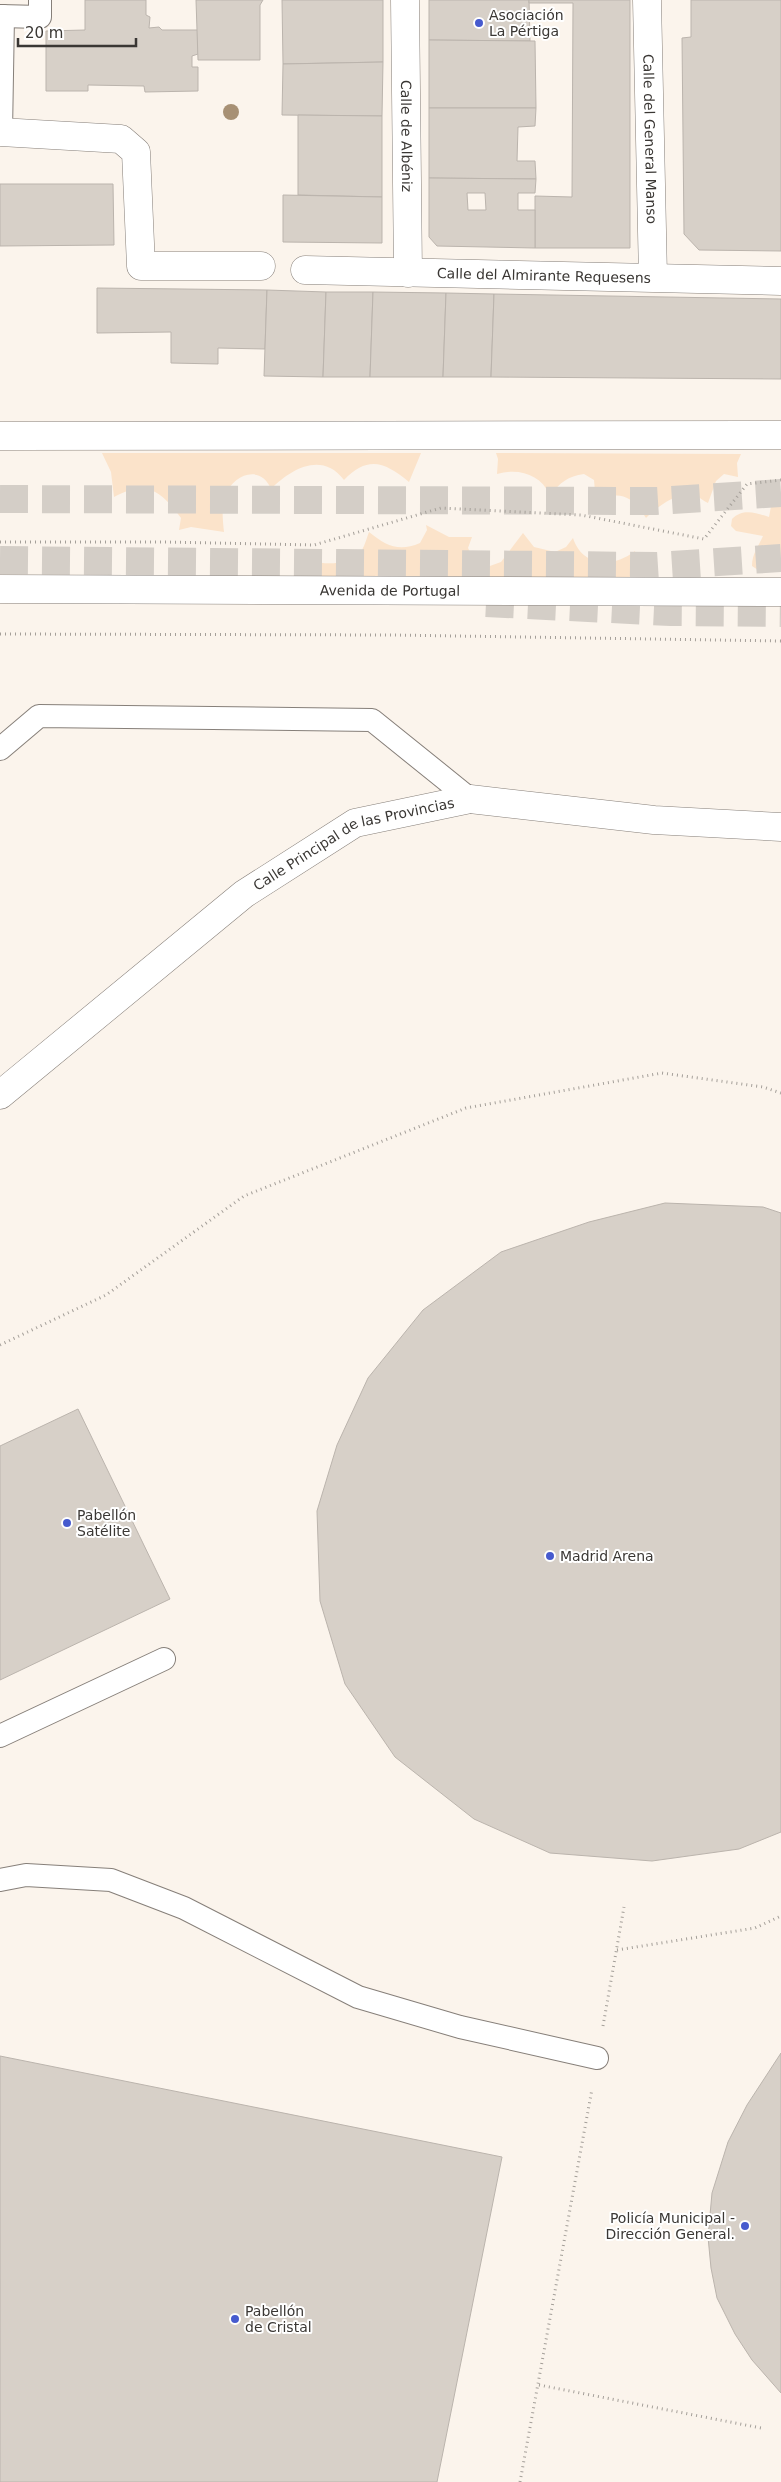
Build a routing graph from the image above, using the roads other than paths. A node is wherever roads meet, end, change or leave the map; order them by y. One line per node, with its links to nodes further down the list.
1 (40, 0): 4 (lane)
2 (406, 0): 8 (street, Calle de Albéniz)
3 (647, 0): 9 (street, Calle del General Manso)
4 (2, 16): 5 (lane)
5 (1, 132): 6 (street)
6 (261, 266)
7 (306, 270): 8 (street, Calle del Almirante Requesens)
8 (408, 273): 9 (street, Calle del Almirante Requesens)
9 (652, 277): 10 (street, Calle del Almirante Requesens)
10 (781, 281)
11 (781, 435): 12 (street)
12 (0, 436)
13 (0, 589): 14 (street, Avenida de Portugal)
14 (781, 592)
15 (0, 749): 16 (lane)
16 (470, 799): 17 (street, Calle Principal de las Provincias); 18 (street, Calle Principal de las Provincias)
17 (781, 827)
18 (0, 1095)
19 (164, 1659): 20 (lane)
20 (0, 1736)
21 (0, 1880): 22 (lane)
22 (597, 2058)

